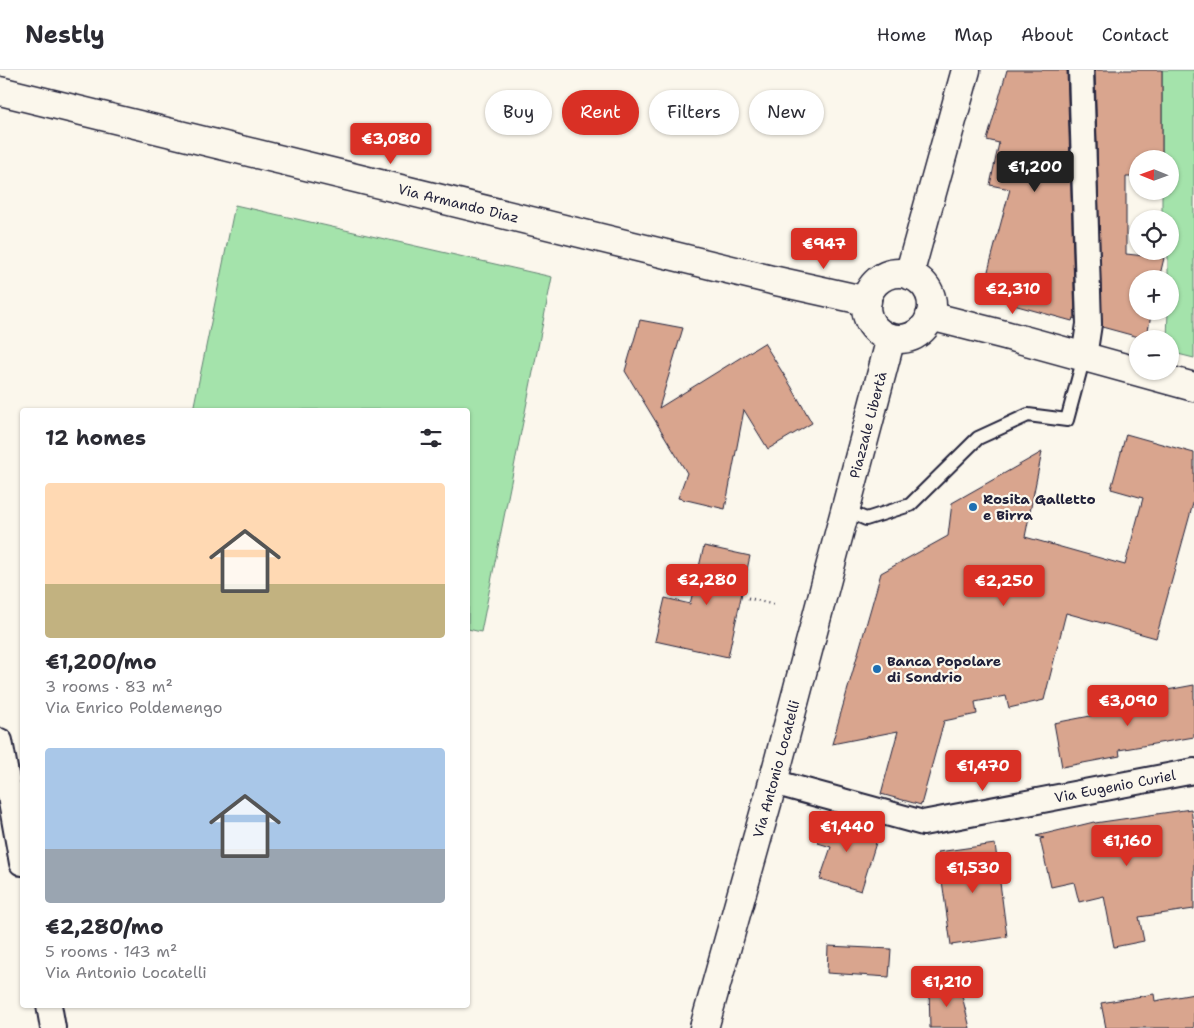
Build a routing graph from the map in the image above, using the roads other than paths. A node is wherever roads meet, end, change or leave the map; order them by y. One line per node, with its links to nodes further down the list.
1 (966, 70): 4 (main road)
2 (1081, 70): 8 (street)
3 (0, 91): 5 (main road, Via Armando Diaz)
4 (909, 275): 5 (main road); 6 (main road)
5 (866, 301): 7 (main road)
6 (930, 316): 7 (main road); 8 (main road)
7 (891, 338): 10 (main road, Piazzale Libertà)
8 (1084, 357): 9 (main road); 10 (lane)
9 (1194, 387)
10 (845, 510): 13 (main road, Via Antonio Locatelli)
11 (0, 741): 14 (street)
12 (1194, 771): 13 (street, Via Eugenio Curiel)
13 (773, 782): 18 (main road, Via Antonio Locatelli)
14 (5, 796): 15 (street)
15 (20, 855)
16 (50, 1008): 17 (street)
17 (53, 1028)
18 (704, 1028)

